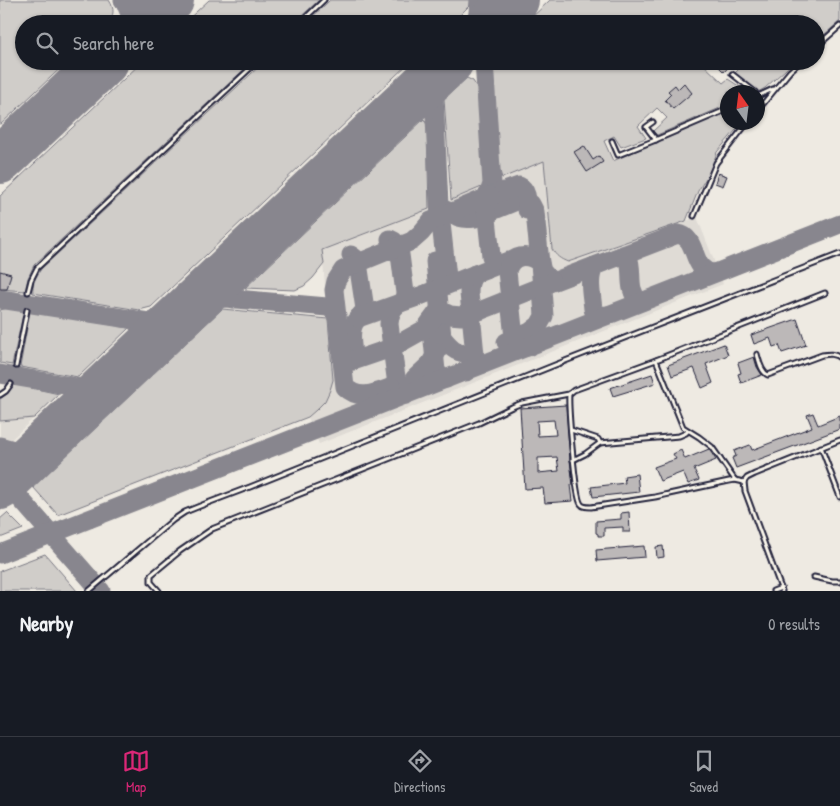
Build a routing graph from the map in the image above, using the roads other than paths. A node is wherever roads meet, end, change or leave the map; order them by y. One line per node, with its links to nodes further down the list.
1 (324, 0): 2 (lane)
2 (308, 15)
3 (840, 26): 4 (lane)
4 (825, 39)
5 (248, 70): 19 (lane)
6 (791, 70): 9 (lane)
7 (732, 74): 8 (lane)
8 (746, 85)
9 (775, 88): 10 (lane); 11 (lane)
10 (765, 91)
11 (765, 101)
12 (720, 112): 15 (lane)
13 (653, 122): 15 (lane)
14 (742, 130): 17 (lane)
15 (656, 140): 16 (lane)
16 (612, 141)
17 (694, 216)
18 (840, 254): 41 (lane)
19 (28, 292)
20 (825, 293): 24 (lane)
21 (27, 310): 25 (lane)
22 (757, 354): 23 (lane)
23 (840, 358)
24 (656, 360): 27 (lane); 30 (lane)
25 (16, 366)
26 (12, 384): 28 (lane)
27 (569, 394): 29 (lane); 42 (lane)
28 (0, 395)
29 (571, 430): 32 (lane); 34 (lane)
30 (688, 431): 32 (lane); 35 (lane)
31 (840, 440): 33 (lane)
32 (600, 443): 34 (lane)
33 (821, 447): 36 (lane); 37 (lane)
34 (574, 460): 35 (lane)
35 (735, 480): 36 (lane)
36 (744, 482): 40 (lane)
37 (840, 497)
38 (814, 577): 39 (lane)
39 (840, 581)
40 (782, 590): 43 (lane)
41 (89, 591)
42 (159, 591)
43 (773, 591)

